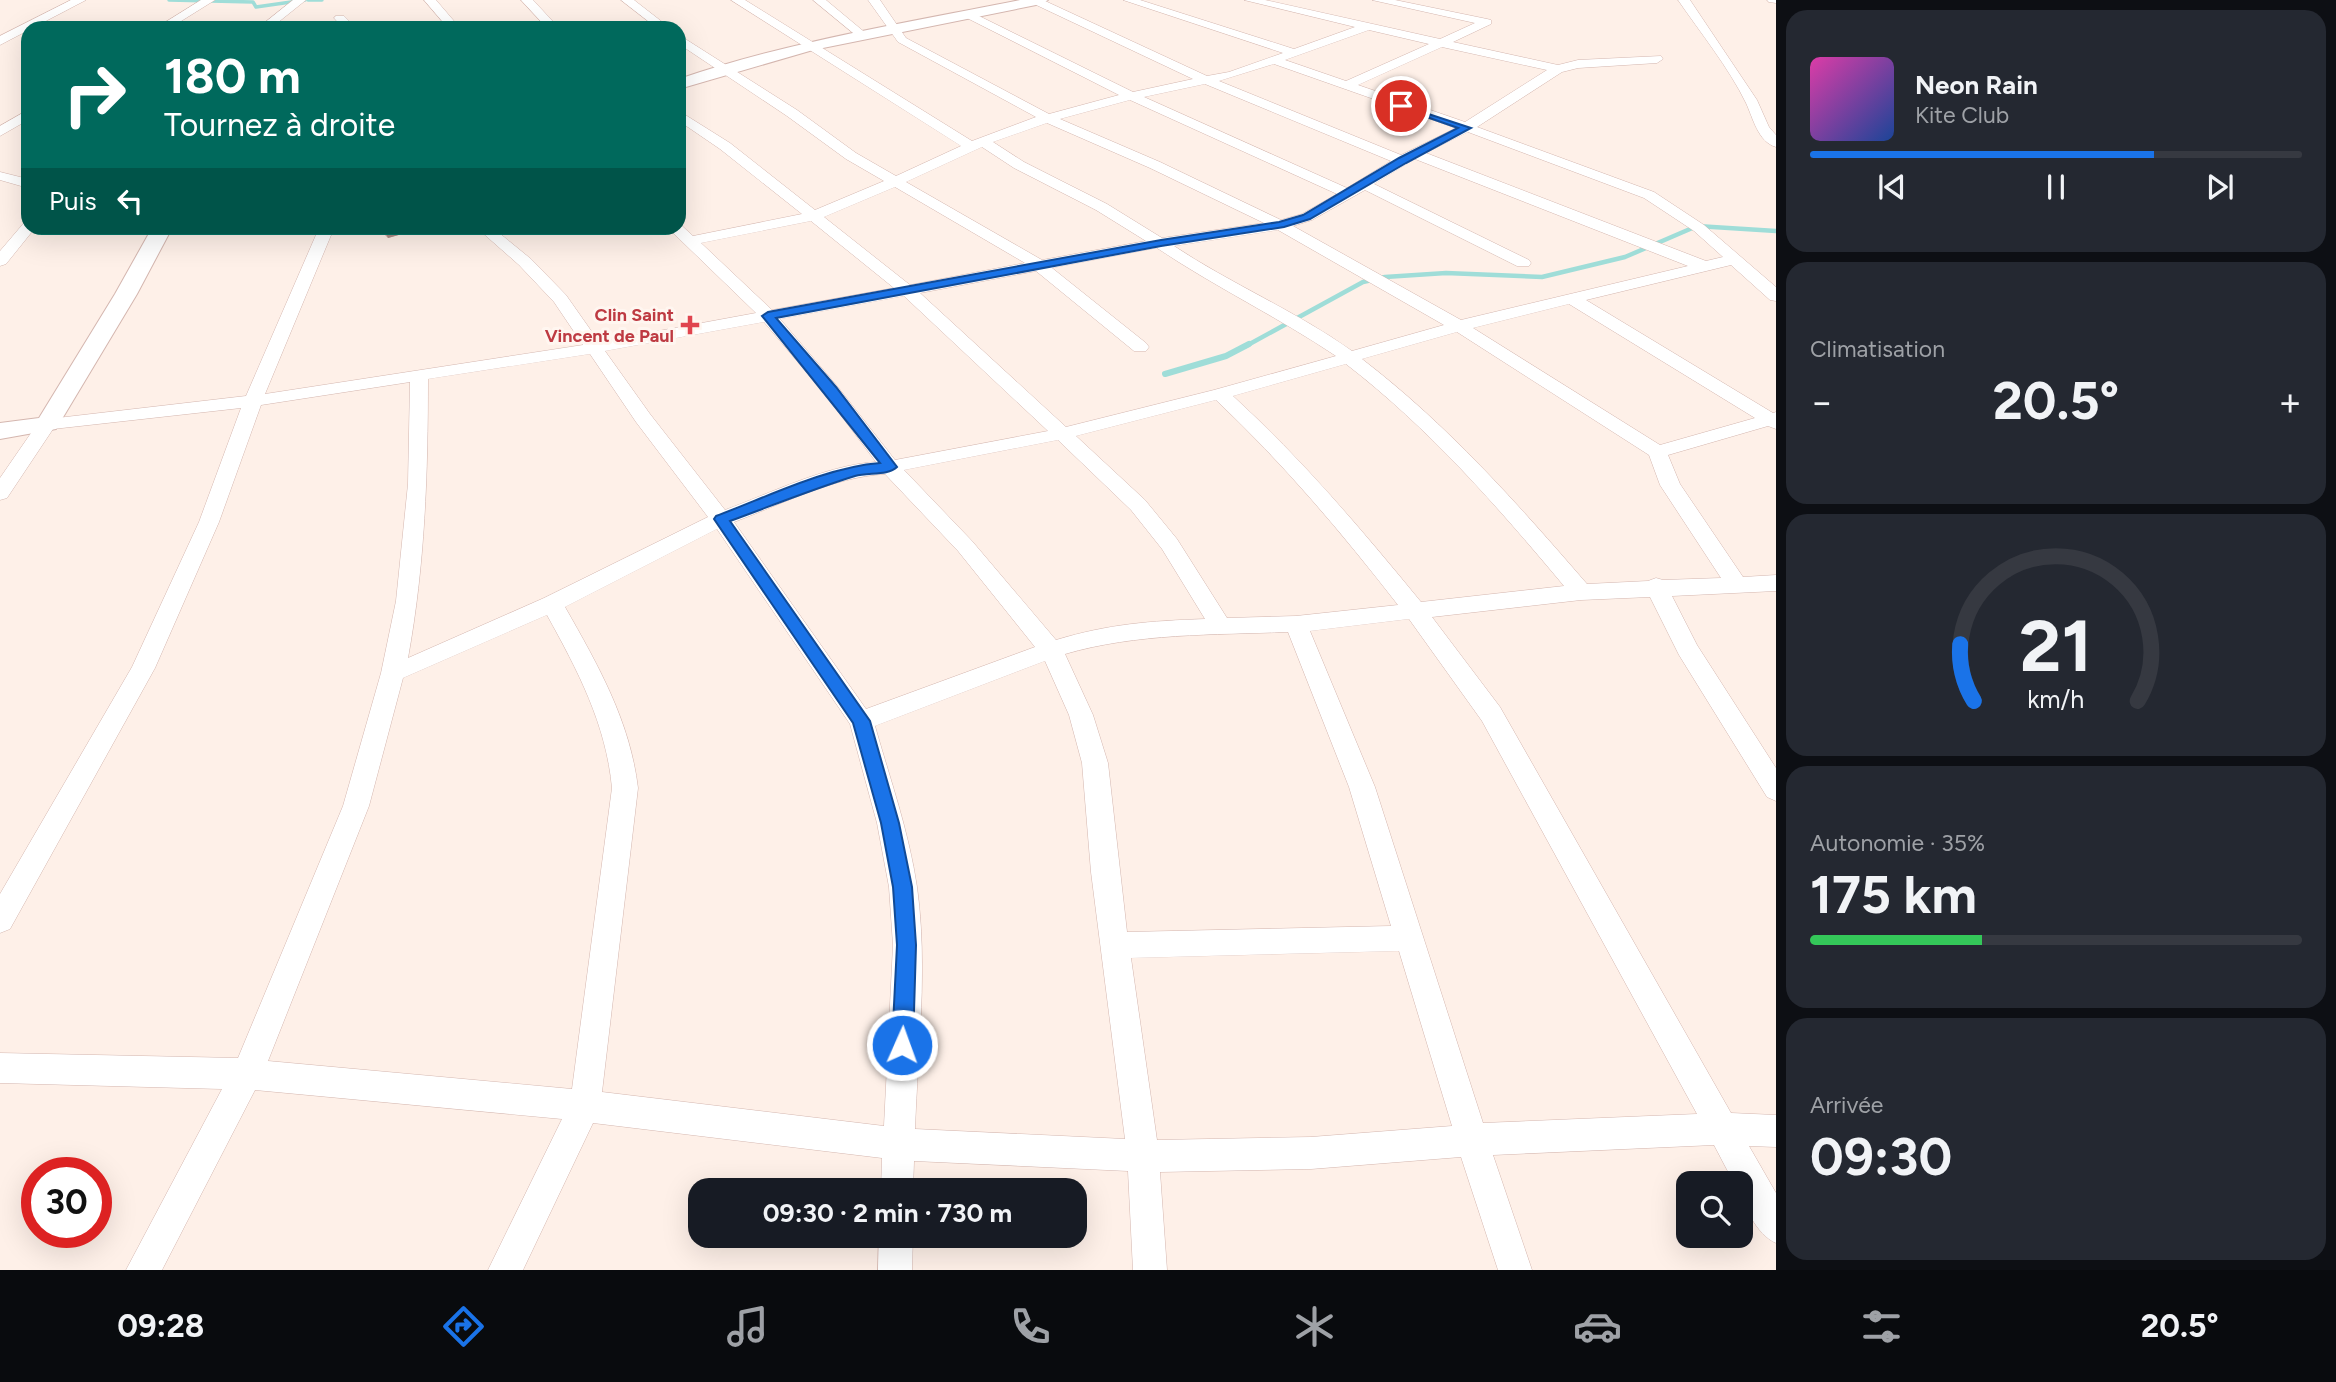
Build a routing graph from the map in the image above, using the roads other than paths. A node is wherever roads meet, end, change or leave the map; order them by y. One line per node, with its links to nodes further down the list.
1 (80, 0): 18 (street)
2 (208, 0): 22 (street)
3 (430, 0): 25 (street)
4 (527, 0): 26 (street)
5 (644, 0): 14 (street)
6 (737, 0): 35 (street)
7 (818, 0): 31 (street)
8 (874, 0): 30 (street)
9 (1129, 0): 36 (street)
10 (1251, 0): 28 (street)
11 (1378, 0): 16 (street)
12 (1684, 0): 51 (street)
13 (299, 1): 23 (street)
14 (628, 1): 27 (street)
15 (1029, 1): 19 (street); 41 (street)
16 (1438, 6): 34 (street)
17 (38, 8): 18 (street)
18 (64, 9): 21 (street)
19 (969, 15): 30 (street); 44 (street)
20 (340, 18): 24 (street)
21 (40, 21)
22 (174, 21)
23 (273, 21)
24 (343, 21)
25 (448, 21)
26 (546, 21)
27 (655, 21)
28 (1366, 27): 34 (street); 36 (street)
29 (21, 30): 32 (street)
30 (895, 30): 31 (street); 46 (street)
31 (862, 35): 35 (street)
32 (0, 41)
33 (686, 44): 39 (street)
34 (1441, 44): 40 (street); 43 (street)
35 (808, 46): 39 (street); 50 (street)
36 (1296, 54): 38 (street)
37 (1657, 59): 40 (street)
38 (1276, 61): 41 (street); 43 (street)
39 (721, 69): 42 (street); 55 (street)
40 (1558, 69): 48 (street)
41 (1205, 80): 44 (street); 52 (street)
42 (686, 82)
43 (1346, 86): 48 (street)
44 (1131, 96): 46 (street); 57 (street)
45 (21, 118): 49 (street)
46 (1047, 118): 50 (street); 59 (street)
47 (686, 120): 58 (street)
48 (1466, 128): 52 (street); 68 (street)
49 (0, 132)
50 (977, 143): 55 (street); 66 (street)
51 (1776, 143)
52 (1408, 157): 56 (street); 67 (street)
53 (0, 176): 54 (street)
54 (21, 182)
55 (895, 182): 58 (street); 71 (street)
56 (1364, 184): 57 (street); 70 (street)
57 (1348, 194): 59 (street)
58 (814, 216): 60 (street); 73 (street)
59 (1280, 225): 66 (street); 77 (street)
60 (686, 233)
61 (21, 235): 69 (street)
62 (158, 235): 85 (street)
63 (323, 235): 83 (street)
64 (492, 235): 79 (street)
65 (683, 235): 76 (street)
66 (1161, 243): 71 (street); 80 (street)
67 (1661, 250): 72 (street)
68 (1736, 259): 72 (street); 74 (street)
69 (0, 261)
70 (1524, 263)
71 (1039, 265): 73 (street); 78 (street)
72 (1706, 267): 75 (street)
73 (906, 290): 76 (street); 87 (street)
74 (1776, 296)
75 (1573, 300): 77 (street); 84 (street)
76 (768, 316): 79 (street); 89 (street)
77 (1459, 326): 80 (street); 88 (street)
78 (1140, 347)
79 (596, 348): 81 (street); 91 (street)
80 (1347, 358): 82 (street); 95 (street)
81 (419, 376): 83 (street); 101 (street)
82 (1220, 394): 87 (street); 97 (street)
83 (254, 401): 85 (street); 104 (street)
84 (1775, 420): 88 (street)
85 (47, 424): 86 (street); 90 (street)
86 (0, 430)
87 (1061, 434): 89 (street); 99 (street)
88 (1657, 452): 94 (street)
89 (890, 467): 91 (street); 100 (street)
90 (0, 494)
91 (721, 519): 96 (street); 102 (street)
92 (1776, 583): 94 (street)
93 (1656, 586): 94 (street); 95 (street); 103 (street)
94 (1738, 586)
95 (1581, 592): 97 (street)
96 (552, 604): 101 (street); 109 (street)
97 (1415, 609): 98 (street); 110 (street)
98 (1296, 624): 99 (street); 105 (street)
99 (1220, 625): 100 (street)
100 (1051, 650): 102 (street); 106 (street)
101 (393, 673): 108 (street)
102 (861, 721): 113 (street)
103 (1776, 790)
104 (0, 920)
105 (1409, 937): 106 (street); 112 (street)
106 (1115, 945): 114 (street)
107 (0, 1068): 108 (street)
108 (247, 1074): 109 (street); 118 (street)
109 (585, 1106): 113 (street); 119 (street)
110 (1720, 1129): 111 (street); 112 (street); 116 (street)
111 (1776, 1130)
112 (1472, 1140): 114 (street); 122 (street)
113 (898, 1144): 114 (street); 115 (street)
114 (1143, 1157): 121 (street)
115 (897, 1178)
116 (1776, 1226)
117 (896, 1248): 120 (street)
118 (143, 1270)
119 (505, 1270)
120 (895, 1270)
121 (1150, 1270)
122 (1515, 1270)

